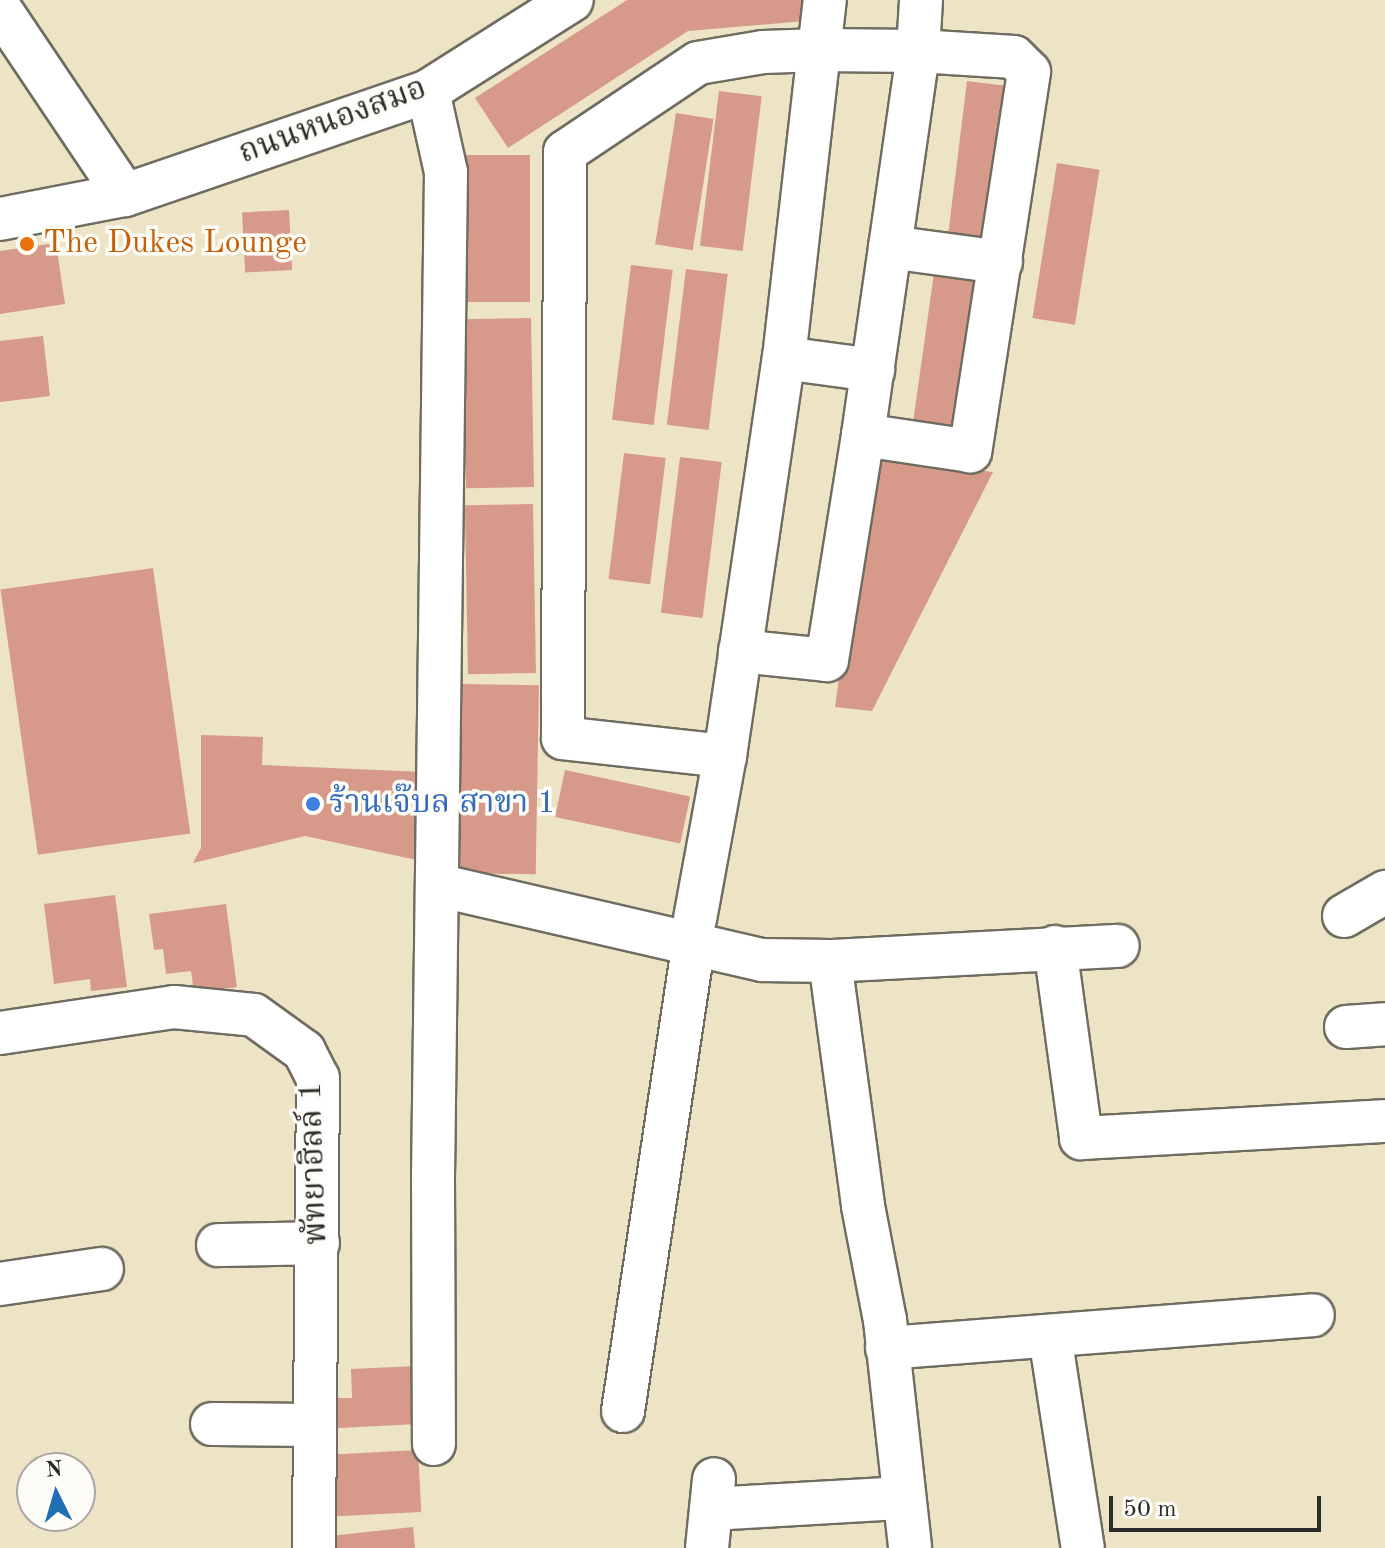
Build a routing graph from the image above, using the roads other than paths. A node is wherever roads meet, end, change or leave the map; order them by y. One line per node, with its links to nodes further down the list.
1 (572, 0): 7 (street, ถนนหนองสมอ)
2 (825, 0): 5 (street)
3 (921, 0): 6 (street)
4 (0, 9): 8 (street)
5 (821, 50): 6 (street); 12 (street); 16 (street)
6 (918, 51): 10 (street); 11 (street)
7 (428, 91): 8 (street, ถนนหนองสมอ); 17 (street)
8 (125, 195): 9 (street, ถนนหนองสมอ)
9 (0, 219)
10 (890, 247): 11 (street); 13 (street)
11 (1001, 262): 14 (street)
12 (784, 358): 13 (street); 15 (street)
13 (873, 370): 14 (street)
14 (863, 435): 15 (street)
15 (740, 651): 16 (street)
16 (725, 756): 20 (street)
17 (437, 885): 20 (street); 36 (street)
18 (1385, 892): 19 (street)
19 (1344, 916)
20 (694, 931): 23 (street); 33 (street)
21 (1118, 946): 22 (street)
22 (1055, 947): 23 (street); 25 (street)
23 (830, 961): 32 (street)
24 (0, 1033): 26 (street, พัทยาฮิลล์ 1)
25 (1385, 1121)
26 (318, 1243): 27 (street); 35 (street, พัทยาฮิลล์ 1)
27 (218, 1245)
28 (102, 1269): 29 (street)
29 (0, 1284)
30 (1313, 1315): 31 (street)
31 (1050, 1336): 32 (street); 41 (street)
32 (887, 1348): 37 (street)
33 (623, 1411)
34 (212, 1424): 35 (street)
35 (315, 1425): 39 (street, พัทยาฮิลล์ 1)
36 (434, 1444)
37 (904, 1498): 38 (street); 40 (street)
38 (711, 1512)
39 (314, 1548)
40 (910, 1548)
41 (1083, 1548)

